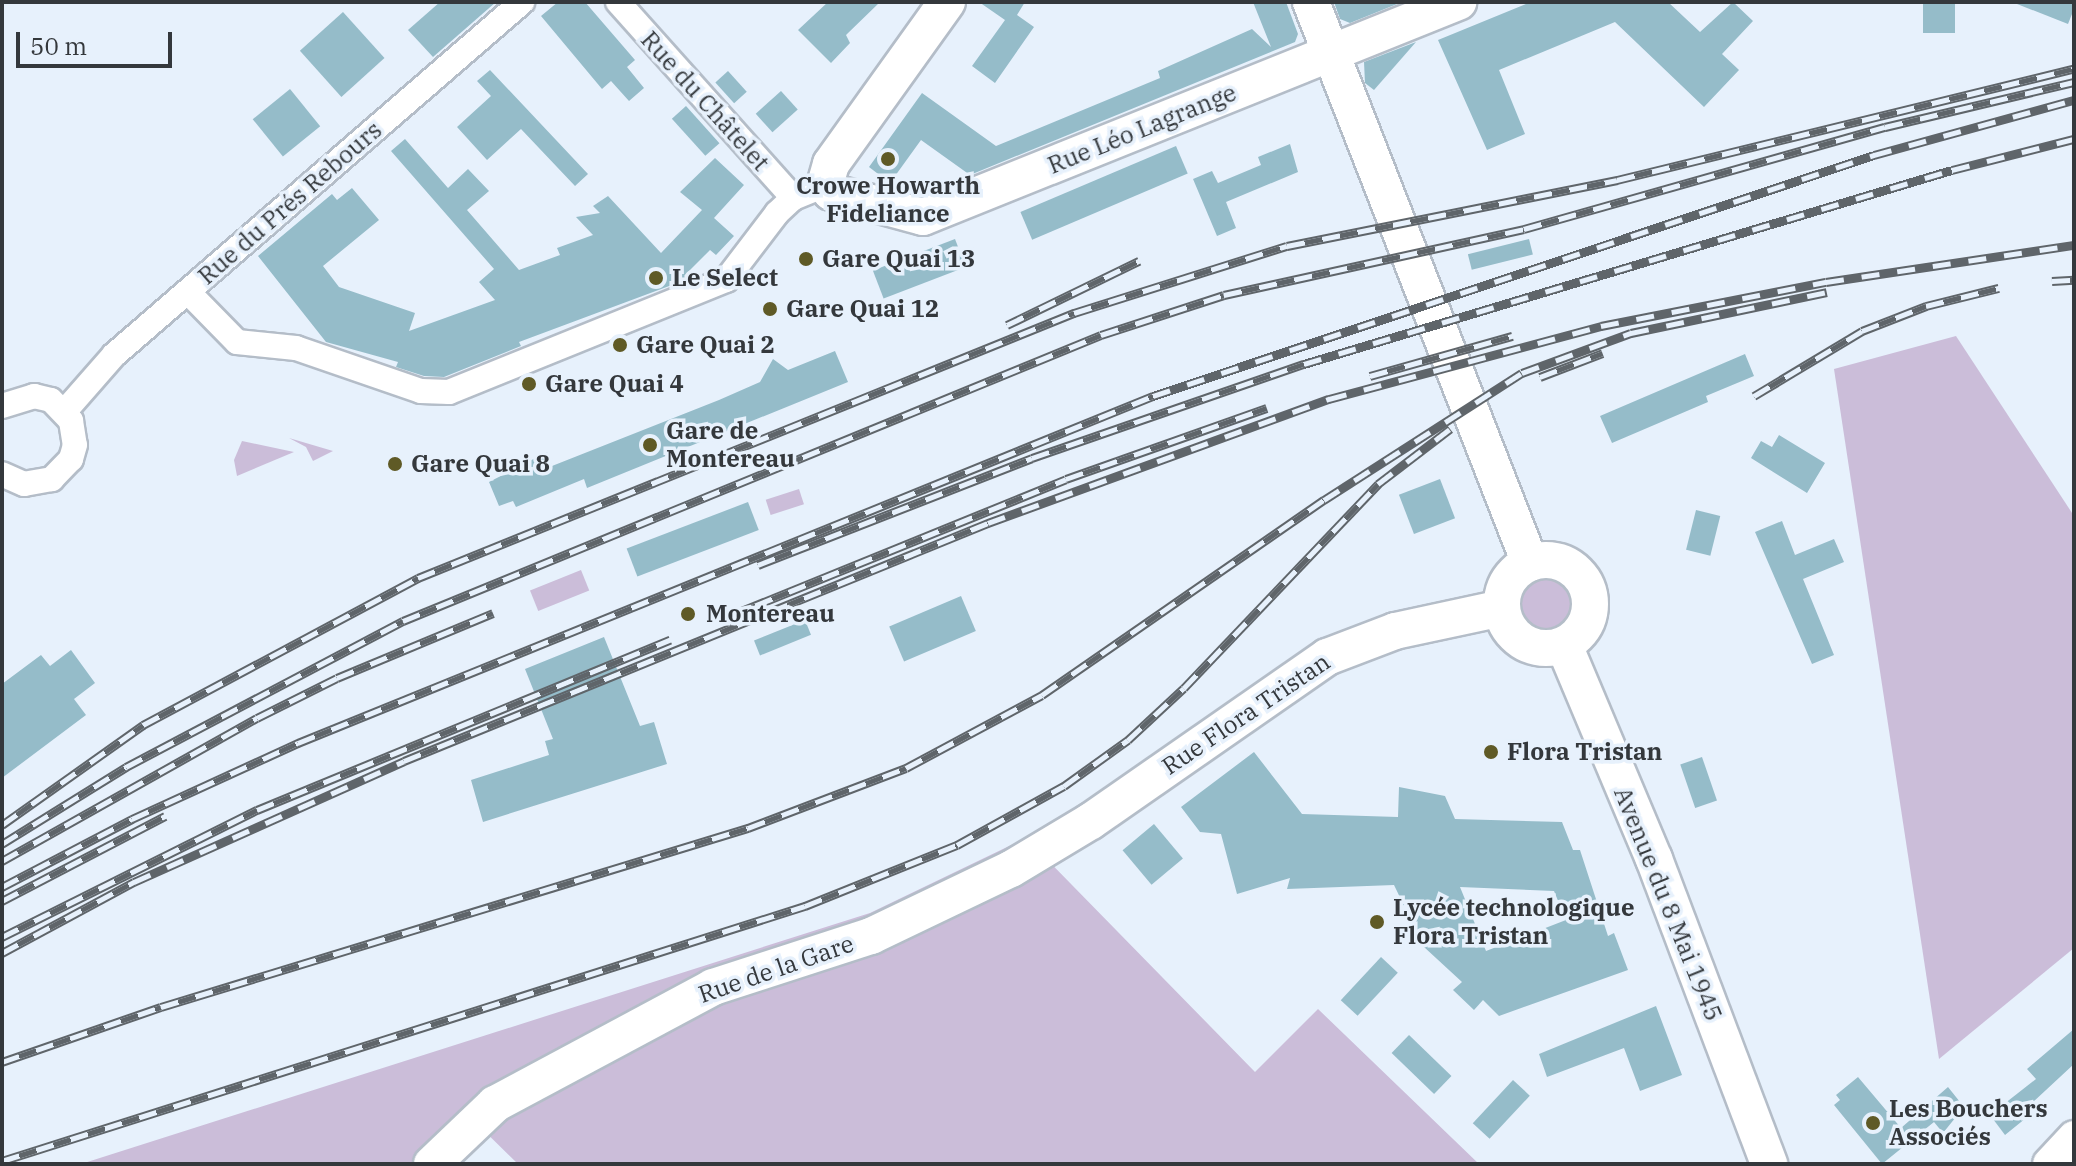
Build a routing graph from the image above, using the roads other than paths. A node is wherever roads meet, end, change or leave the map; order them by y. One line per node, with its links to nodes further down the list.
1 (522, 2): 8 (street, Rue du Prés Rebours)
2 (618, 2): 7 (street, Rue du Châtelet)
3 (947, 2): 7 (main road)
4 (1311, 2): 6 (main road)
5 (1458, 2): 6 (main road, Rue Léo Lagrange)
6 (1331, 54): 7 (main road, Rue Léo Lagrange); 12 (main road)
7 (809, 192): 8 (street)
8 (188, 292): 10 (street, Rue du Prés Rebours)
9 (2, 406): 10 (street)
10 (65, 411): 11 (street)
11 (5, 479)
12 (1530, 563): 13 (main road); 14 (main road)
13 (1502, 608): 14 (main road); 15 (main road, Rue Flora Tristan)
14 (1564, 645): 18 (main road, Avenue du 8 Mai 1945)
15 (1011, 869): 17 (main road, Rue de la Gare)
16 (2074, 1137): 19 (street)
17 (432, 1164)
18 (1769, 1164)
19 (2049, 1164)

